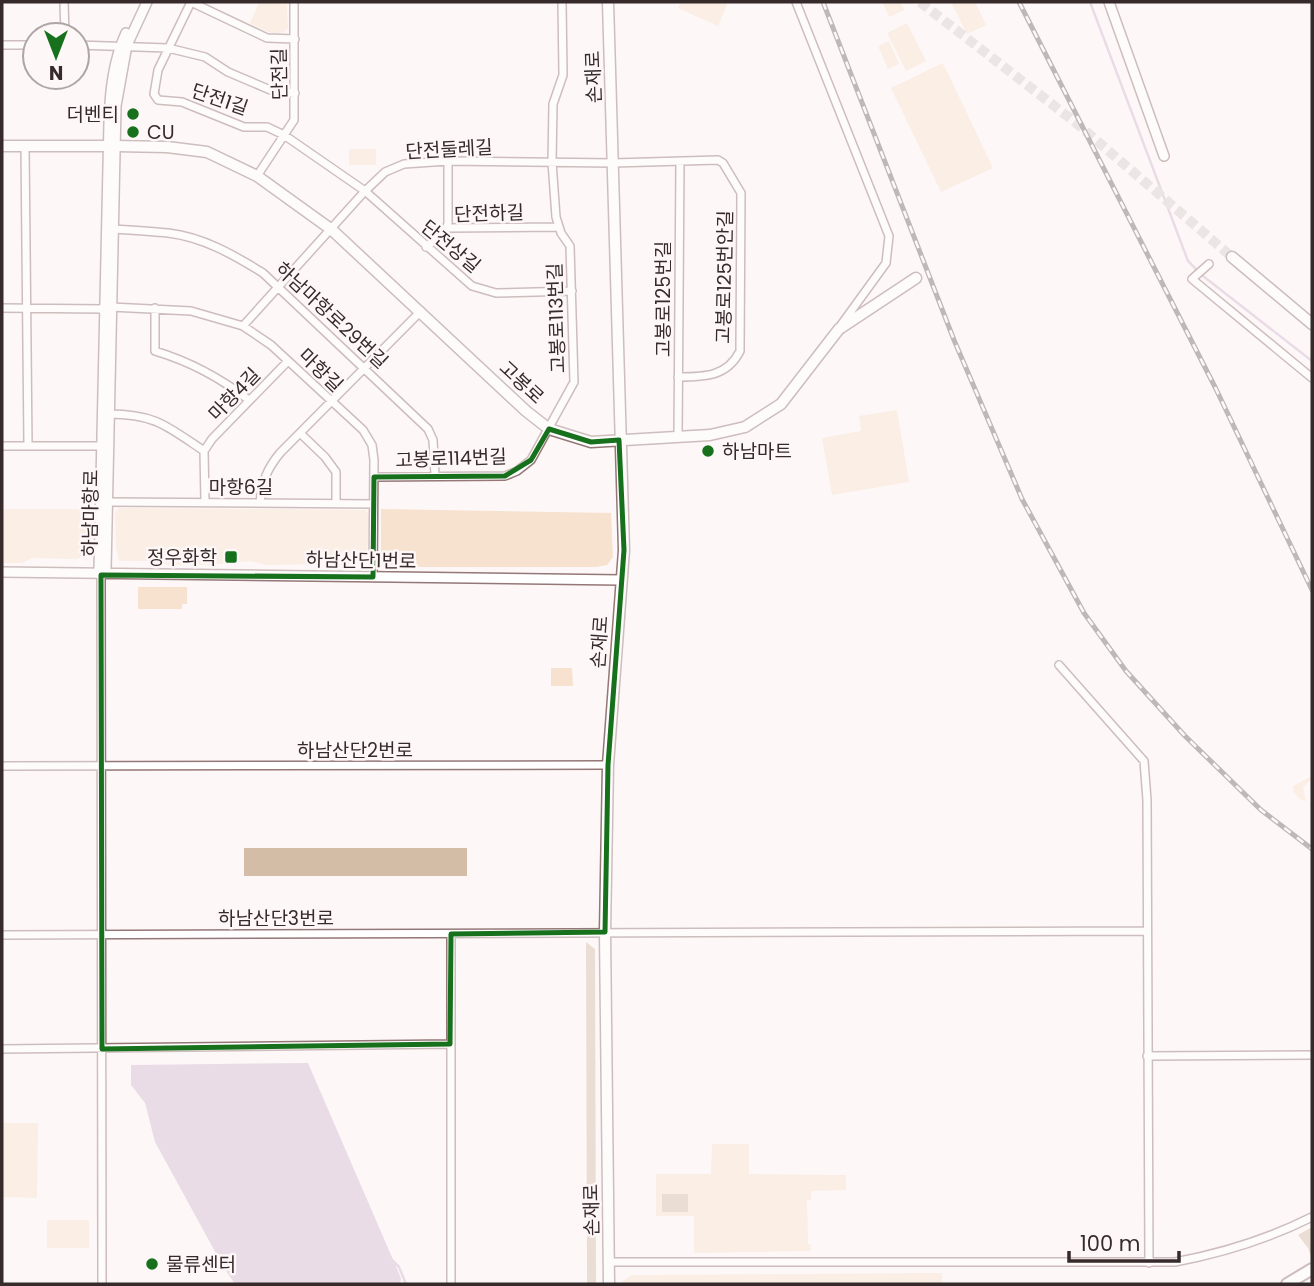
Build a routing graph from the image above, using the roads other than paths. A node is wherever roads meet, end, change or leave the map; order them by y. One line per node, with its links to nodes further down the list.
1 (64, 2): 9 (street)
2 (145, 2): 14 (street, 하남마항로)
3 (191, 2): 10 (street); 15 (street)
4 (294, 2): 10 (street, 단전길)
5 (562, 2): 24 (street)
6 (608, 2): 25 (main road, 손재로)
7 (796, 2): 45 (street)
8 (1109, 2): 21 (street)
9 (65, 21)
10 (295, 39): 16 (street, 단전길)
11 (2, 45): 12 (street)
12 (21, 45)
13 (91, 45): 14 (street)
14 (124, 45): 15 (street); 20 (street, 하남마항로)
15 (169, 48): 16 (street); 17 (street, 단전1길)
16 (295, 93): 17 (street, 단전길)
17 (284, 135): 26 (street, 단전길); 27 (street, 단전상길)
18 (2, 146): 19 (main road, 고봉로)
19 (25, 146): 20 (main road, 고봉로); 39 (street)
20 (112, 146): 26 (main road, 고봉로); 30 (street, 하남마항로); 40 (street, 하남마항로)
21 (1164, 156)
22 (447, 161): 24 (street, 단전둘레길); 27 (street, 단전둘레길); 29 (street)
23 (680, 161): 25 (street, 고봉로125번안길); 48 (street, 고봉로125번길); 48 (street, 고봉로125번안길)
24 (552, 162): 25 (street, 단전둘레길); 28 (street, 고봉로113번길)
25 (612, 163): 56 (main road, 손재로)
26 (257, 176): 31 (main road, 고봉로)
27 (365, 191): 31 (street, 단전둘레길); 32 (street, 단전상길)
28 (559, 227): 29 (street, 단전하길); 37 (street, 고봉로113번길)
29 (446, 228): 32 (street, 단전하길)
30 (114, 229): 36 (street, 하남마항로29번길); 40 (street, 하남마항로)
31 (332, 230): 36 (street, 단전둘레길); 42 (main road, 고봉로)
32 (426, 247): 37 (street, 단전상길)
33 (1232, 257): 43 (main road)
34 (1207, 266): 49 (street)
35 (916, 278): 45 (main road, 고봉로)
36 (279, 286): 44 (street, 단전둘레길); 47 (street, 하남마항로29번길)
37 (572, 291): 53 (street, 고봉로113번길)
38 (2, 308): 39 (street, 마항길)
39 (26, 308): 40 (street, 마항길); 58 (street)
40 (107, 308): 41 (street, 마항길); 52 (street, 하남마항로); 59 (street, 하남마항로)
41 (155, 308): 44 (street, 마항길); 50 (street)
42 (421, 311): 47 (street); 53 (main road, 고봉로)
43 (1312, 324)
44 (243, 326): 46 (street, 마항길)
45 (839, 329): 55 (main road, 고봉로)
46 (288, 361): 50 (street, 마항4길); 51 (street, 마항길)
47 (366, 368): 51 (street); 61 (street, 하남마항로29번길)
48 (678, 377): 55 (street, 고봉로125번길)
49 (1312, 378)
50 (249, 400): 60 (street, 마항4길)
51 (332, 403): 54 (street); 62 (street, 마항길)
52 (109, 414): 60 (street); 63 (street, 하남마항로)
53 (549, 429): 56 (main road, 고봉로); 61 (street, 고봉로114번길)
54 (301, 434): 65 (street); 66 (street)
55 (678, 437): 56 (main road, 고봉로)
56 (620, 440): 71 (main road, 손재로)
57 (2, 446): 58 (street)
58 (28, 446): 59 (street)
59 (102, 446): 69 (street, 하남마항로)
60 (204, 451): 64 (street)
61 (435, 475): 62 (street, 고봉로114번길)
62 (374, 477): 67 (street, 마항길)
63 (107, 502): 64 (street, 마항6길); 69 (street, 하남마항로)
64 (205, 502): 66 (street, 마항6길)
65 (336, 502): 66 (street, 마항6길); 67 (street, 마항6길)
66 (260, 503)
67 (373, 504): 70 (street, 마항길)
68 (2, 572): 69 (street, 하남산단1번로)
69 (101, 575): 70 (street, 하남산단1번로); 75 (street)
70 (373, 577): 71 (street, 하남산단1번로)
71 (621, 580): 73 (main road, 손재로)
72 (1059, 665): 76 (street)
73 (608, 765): 75 (street, 하남산단2번로); 77 (main road, 손재로)
74 (2, 766): 75 (street, 하남산단2번로)
75 (102, 766): 78 (street)
76 (1147, 931): 77 (street, 하남산단3번로); 85 (street)
77 (606, 932): 79 (street, 하남산단3번로); 87 (main road, 손재로)
78 (102, 934): 79 (street, 하남산단3번로); 80 (street, 하남산단3번로); 83 (street)
79 (451, 934): 81 (street)
80 (2, 935)
81 (450, 1044): 83 (street); 91 (street)
82 (2, 1049): 83 (street)
83 (102, 1049): 90 (street)
84 (1312, 1055): 85 (street)
85 (1147, 1056): 88 (street)
86 (1312, 1217): 88 (street)
87 (609, 1262): 88 (street); 92 (main road, 손재로)
88 (1149, 1263)
89 (1312, 1269): 93 (highway)
90 (102, 1284)
91 (451, 1284)
92 (609, 1284)
93 (1287, 1284)

